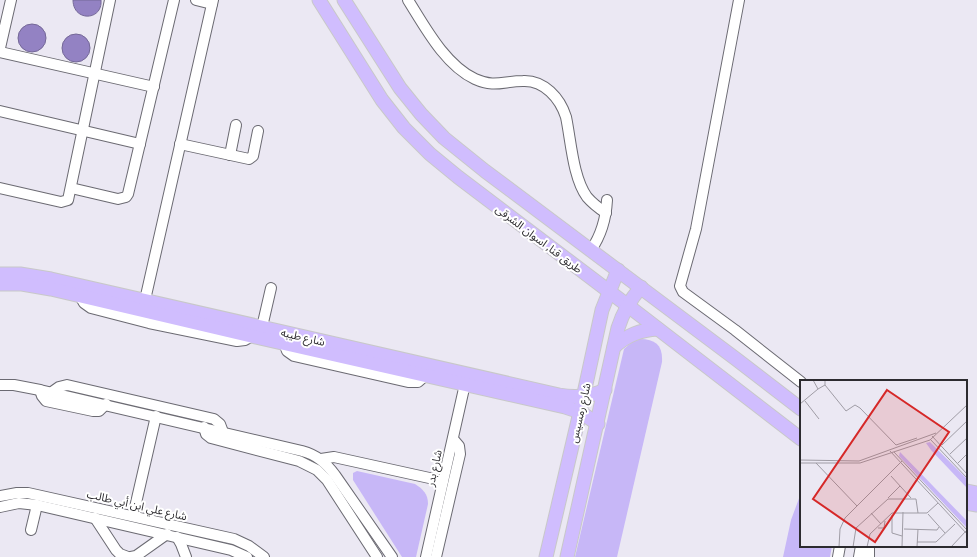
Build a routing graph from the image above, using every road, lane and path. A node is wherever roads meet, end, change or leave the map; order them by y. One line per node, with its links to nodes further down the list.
1 (11, 0): 10 (street)
2 (110, 0): 12 (street)
3 (174, 0): 13 (street)
4 (196, 0): 9 (street)
5 (319, 0): 31 (main road, طريق قنا, اسوان الشرقى)
6 (344, 0): 25 (main road, طريق قنا, اسوان الشرقى)
7 (408, 0): 24 (street)
8 (740, 0): 37 (street)
9 (212, 2): 19 (street)
10 (0, 48)
11 (0, 52): 12 (street)
12 (95, 74): 13 (street); 16 (street)
13 (154, 87): 18 (street)
14 (0, 111): 16 (street)
15 (236, 125): 20 (street)
16 (83, 131): 18 (street); 22 (street)
17 (258, 131): 20 (street)
18 (140, 144): 22 (street)
19 (180, 144): 20 (street); 32 (street)
20 (230, 155)
21 (0, 188): 22 (street)
22 (71, 188)
23 (607, 200): 24 (street)
24 (606, 213): 25 (street)
25 (591, 250): 26 (main road, طريق قنا, اسوان الشرقى)
26 (618, 270): 29 (main road, طريق قنا, اسوان الشرقى); 31 (main road, شارع رمسيس)
27 (0, 274): 32 (main road, شارع طيبه)
28 (0, 284): 35 (main road, شارع طيبه)
29 (641, 287): 33 (main road, شارع رمسيس); 45 (main road, طريق قنا, اسوان الشرقى)
30 (272, 288): 35 (street)
31 (609, 291): 33 (main road, طريق قنا, اسوان الشرقى); 43 (main road, شارع رمسيس)
32 (145, 300): 35 (main road, شارع طيبه)
33 (627, 305): 34 (main road, طريق قنا, اسوان الشرقى); 36 (main road, شارع رمسيس)
34 (658, 329): 36 (main road); 51 (main road, طريق قنا, اسوان الشرقى)
35 (258, 334): 39 (main road, شارع طيبه); 43 (main road, شارع طيبه)
36 (614, 347): 41 (main road, شارع رمسيس)
37 (800, 381)
38 (0, 384): 40 (street)
39 (465, 384): 46 (main road, شارع طيبه); 52 (street, شارع بدر)
40 (40, 390): 42 (street); 44 (street)
41 (605, 390): 43 (main road, شارع طيبه); 48 (main road, شارع رمسيس)
42 (52, 392): 44 (street); 50 (street)
43 (584, 396): 46 (main road, شارع رمسيس)
44 (106, 404): 47 (street)
45 (800, 408)
46 (580, 412): 48 (main road, شارع طيبه); 80 (main road, شارع رمسيس)
47 (156, 416): 49 (street); 63 (street)
48 (598, 424): 81 (main road, شارع رمسيس)
49 (204, 427): 50 (street); 54 (street)
50 (223, 432): 53 (street)
51 (800, 438)
52 (453, 439): 55 (street, شارع بدر); 79 (street)
53 (318, 457): 54 (street); 55 (street); 77 (street)
54 (310, 466): 76 (street)
55 (443, 481): 78 (street, شارع بدر)
56 (967, 491): 57 (main road)
57 (977, 493)
58 (0, 496): 63 (street, شارع علي ابن أبي طالب)
59 (967, 503): 61 (main road)
60 (37, 505): 62 (street, شارع علي ابن أبي طالب); 64 (street, شارع علي ابن أبي طالب); 65 (street)
61 (977, 505)
62 (0, 507)
63 (133, 516): 75 (street, شارع علي ابن أبي طالب)
64 (95, 518): 66 (street, شارع علي ابن أبي طالب); 70 (street)
65 (31, 530)
66 (172, 535): 69 (street, شارع علي ابن أبي طالب); 71 (street); 72 (street)
67 (840, 547): 82 (street)
68 (861, 547): 83 (street)
69 (231, 550): 73 (street); 74 (street, شارع علي ابن أبي طالب)
70 (128, 557)
71 (131, 557)
72 (186, 557)
73 (219, 557)
74 (247, 557)
75 (264, 557)
76 (377, 557)
77 (392, 557)
78 (426, 557)
79 (436, 557)
80 (546, 557)
81 (567, 557)
82 (838, 557)
83 (859, 557)

